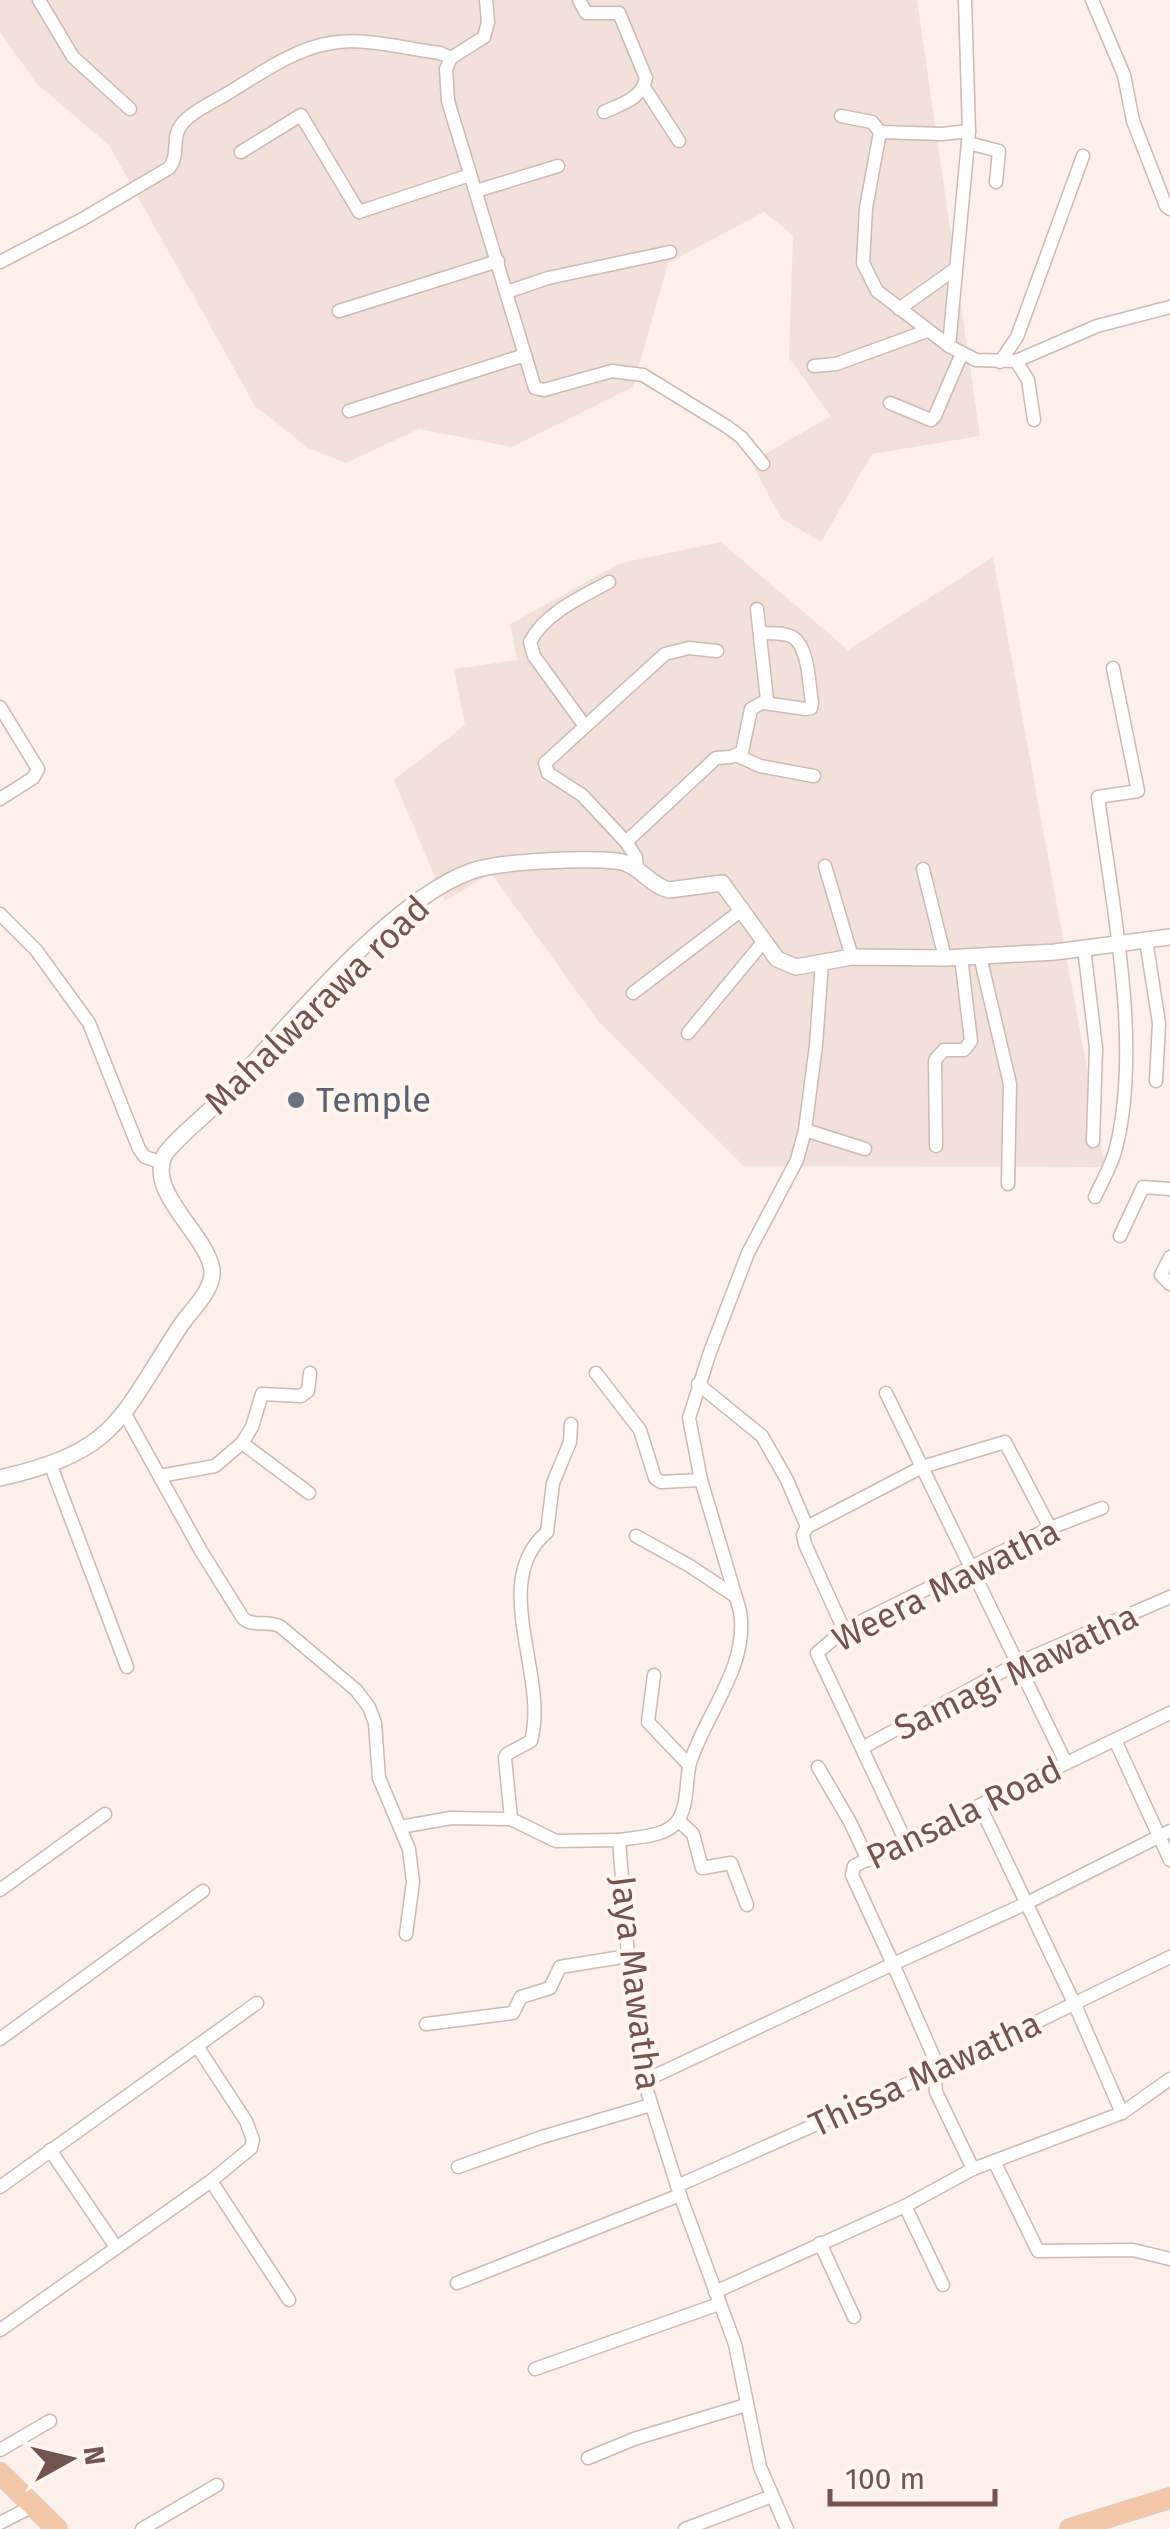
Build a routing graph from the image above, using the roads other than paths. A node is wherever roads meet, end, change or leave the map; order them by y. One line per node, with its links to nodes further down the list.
1 (486, 0): 6 (street)
2 (579, 0): 7 (street)
3 (965, 0): 12 (street)
4 (1092, 0): 20 (street)
5 (46, 3): 8 (street)
6 (451, 58): 17 (street); 23 (street)
7 (644, 87): 9 (street); 13 (street)
8 (130, 110)
9 (604, 112)
10 (841, 116): 11 (street)
11 (880, 132): 12 (street); 27 (street)
12 (968, 137): 18 (street); 24 (street)
13 (679, 142)
14 (241, 152): 17 (street)
15 (1083, 156): 33 (street)
16 (558, 166): 19 (street)
17 (470, 175): 19 (street)
18 (996, 182)
19 (476, 191): 22 (street)
20 (1170, 209)
21 (670, 252): 25 (street)
22 (498, 260): 25 (street); 28 (street)
23 (0, 262)
24 (955, 269): 27 (street); 30 (street)
25 (507, 292): 31 (street)
26 (1170, 307): 32 (street)
27 (899, 309): 29 (street)
28 (340, 312)
29 (928, 330): 30 (street); 34 (street)
30 (956, 349): 33 (street); 35 (street)
31 (525, 355): 36 (street); 38 (street)
32 (1016, 361): 33 (street); 37 (street)
33 (1000, 362)
34 (814, 366)
35 (890, 403)
36 (349, 411)
37 (1034, 420)
38 (763, 464)
39 (609, 582): 46 (street)
40 (757, 609): 41 (street)
41 (760, 633): 44 (street); 44 (street)
42 (717, 651): 46 (street)
43 (1113, 668): 59 (street)
44 (764, 703): 47 (street)
45 (0, 708): 49 (street)
46 (584, 725): 50 (street)
47 (738, 756): 48 (street); 50 (street)
48 (814, 776)
49 (0, 799)
50 (626, 842): 52 (street)
51 (825, 866): 63 (street)
52 (637, 868): 54 (street, Mahalwarawa road); 72 (street, Mahalwarawa road)
53 (923, 869): 62 (street)
54 (742, 909): 58 (street, Mahalwarawa road); 65 (street)
55 (0, 914): 72 (street)
56 (1170, 937): 57 (street, Mahalwarawa road)
57 (1146, 940): 59 (street, Mahalwarawa road); 67 (street)
58 (764, 941): 64 (street, Mahalwarawa road); 66 (street)
59 (1118, 944): 60 (street, Mahalwarawa road); 75 (street)
60 (1084, 948): 61 (street, Mahalwarawa road); 69 (street)
61 (980, 956): 62 (street, Mahalwarawa road); 73 (street)
62 (953, 957): 63 (street, Mahalwarawa road); 70 (street)
63 (852, 958): 64 (street, Mahalwarawa road)
64 (822, 962): 68 (street)
65 (633, 993)
66 (688, 1034)
67 (1156, 1082)
68 (805, 1130): 71 (street); 81 (street)
69 (1094, 1142)
70 (936, 1146)
71 (865, 1148)
72 (160, 1162): 83 (street)
73 (1008, 1184)
74 (1170, 1189): 76 (street)
75 (1096, 1197)
76 (1120, 1236)
77 (1170, 1257): 78 (street)
78 (1170, 1284)
79 (310, 1373): 85 (street)
80 (596, 1373): 90 (street)
81 (698, 1384): 90 (street); 93 (street)
82 (886, 1393): 87 (street)
83 (125, 1414): 86 (street); 88 (street)
84 (571, 1424): 111 (street)
85 (242, 1443): 88 (street); 91 (street)
86 (50, 1466): 89 (street); 101 (street)
87 (922, 1467): 93 (street); 94 (street); 96 (street)
88 (160, 1476): 113 (street)
89 (0, 1478)
90 (701, 1480): 97 (street)
91 (310, 1493)
92 (1102, 1508): 94 (street, Weera Mawatha)
93 (807, 1527): 99 (street)
94 (1050, 1528): 96 (street, Weera Mawatha)
95 (636, 1536): 97 (street)
96 (971, 1570): 99 (street, Weera Mawatha); 100 (street)
97 (735, 1596): 107 (street)
98 (1170, 1598): 100 (street, Samagi Mawatha)
99 (844, 1630): 105 (street, Weera Mawatha)
100 (1018, 1663): 105 (street, Samagi Mawatha); 106 (street)
101 (126, 1667)
102 (654, 1675): 107 (street)
103 (1170, 1713): 104 (street, Pansala Road)
104 (1115, 1740): 106 (street, Pansala Road); 114 (street)
105 (862, 1748): 116 (street, Weera Mawatha)
106 (1066, 1763): 109 (street, Pansala Road)
107 (689, 1765): 112 (street)
108 (818, 1768): 117 (street)
109 (980, 1806): 116 (street, Pansala Road); 121 (street)
110 (105, 1814): 119 (street)
111 (511, 1819): 113 (street); 115 (street)
112 (678, 1820): 115 (street, Jaya Mawatha); 122 (street)
113 (400, 1827): 123 (street)
114 (1165, 1834): 118 (street); 121 (street)
115 (619, 1840): 124 (street, Jaya Mawatha)
116 (906, 1842): 117 (street, Pansala Road)
117 (868, 1860): 126 (street, Pansala Road)
118 (1170, 1860)
119 (0, 1890)
120 (203, 1891): 130 (street)
121 (1025, 1904): 126 (street); 128 (street)
122 (747, 1905)
123 (406, 1934)
124 (628, 1956): 129 (street); 134 (street, Jaya Mawatha)
125 (1170, 1957): 128 (street, Thissa Mawatha)
126 (893, 1964): 132 (street); 134 (street)
127 (257, 2003): 131 (street)
128 (1075, 2004): 132 (street, Thissa Mawatha); 136 (street)
129 (426, 2024)
130 (0, 2039)
131 (196, 2046): 137 (street); 141 (street)
132 (934, 2072): 140 (street); 143 (street, Thissa Mawatha)
133 (1170, 2079): 136 (street)
134 (644, 2081): 135 (street, Jaya Mawatha)
135 (651, 2105): 139 (street); 143 (street, Jaya Mawatha)
136 (1122, 2113): 138 (street)
137 (50, 2150): 142 (street); 146 (street)
138 (994, 2161): 140 (street); 147 (street)
139 (458, 2167)
140 (973, 2169): 144 (street)
141 (211, 2180): 146 (street); 151 (street)
142 (0, 2187)
143 (679, 2191): 148 (street, Thissa Mawatha); 150 (street, Jaya Mawatha)
144 (905, 2206): 145 (street); 149 (street)
145 (820, 2242): 150 (street); 152 (street)
146 (116, 2247): 153 (street)
147 (1170, 2259)
148 (457, 2283)
149 (944, 2286)
150 (717, 2298): 154 (street); 155 (street, Jaya Mawatha)
151 (289, 2300)
152 (854, 2317)
153 (0, 2330)
154 (535, 2369)
155 (746, 2405): 158 (street); 161 (street, Jaya Mawatha)
156 (50, 2421): 157 (street)
157 (0, 2450)
158 (588, 2458)
159 (0, 2473): 163 (main road)
160 (217, 2485): 167 (street)
161 (772, 2496): 168 (street); 169 (street, Jaya Mawatha)
162 (1170, 2498): 164 (main road)
163 (33, 2506): 165 (street); 166 (main road)
164 (1118, 2522): 170 (main road)
165 (0, 2523)
166 (57, 2529)
167 (142, 2529)
168 (685, 2529)
169 (787, 2529)
170 (1070, 2529)

